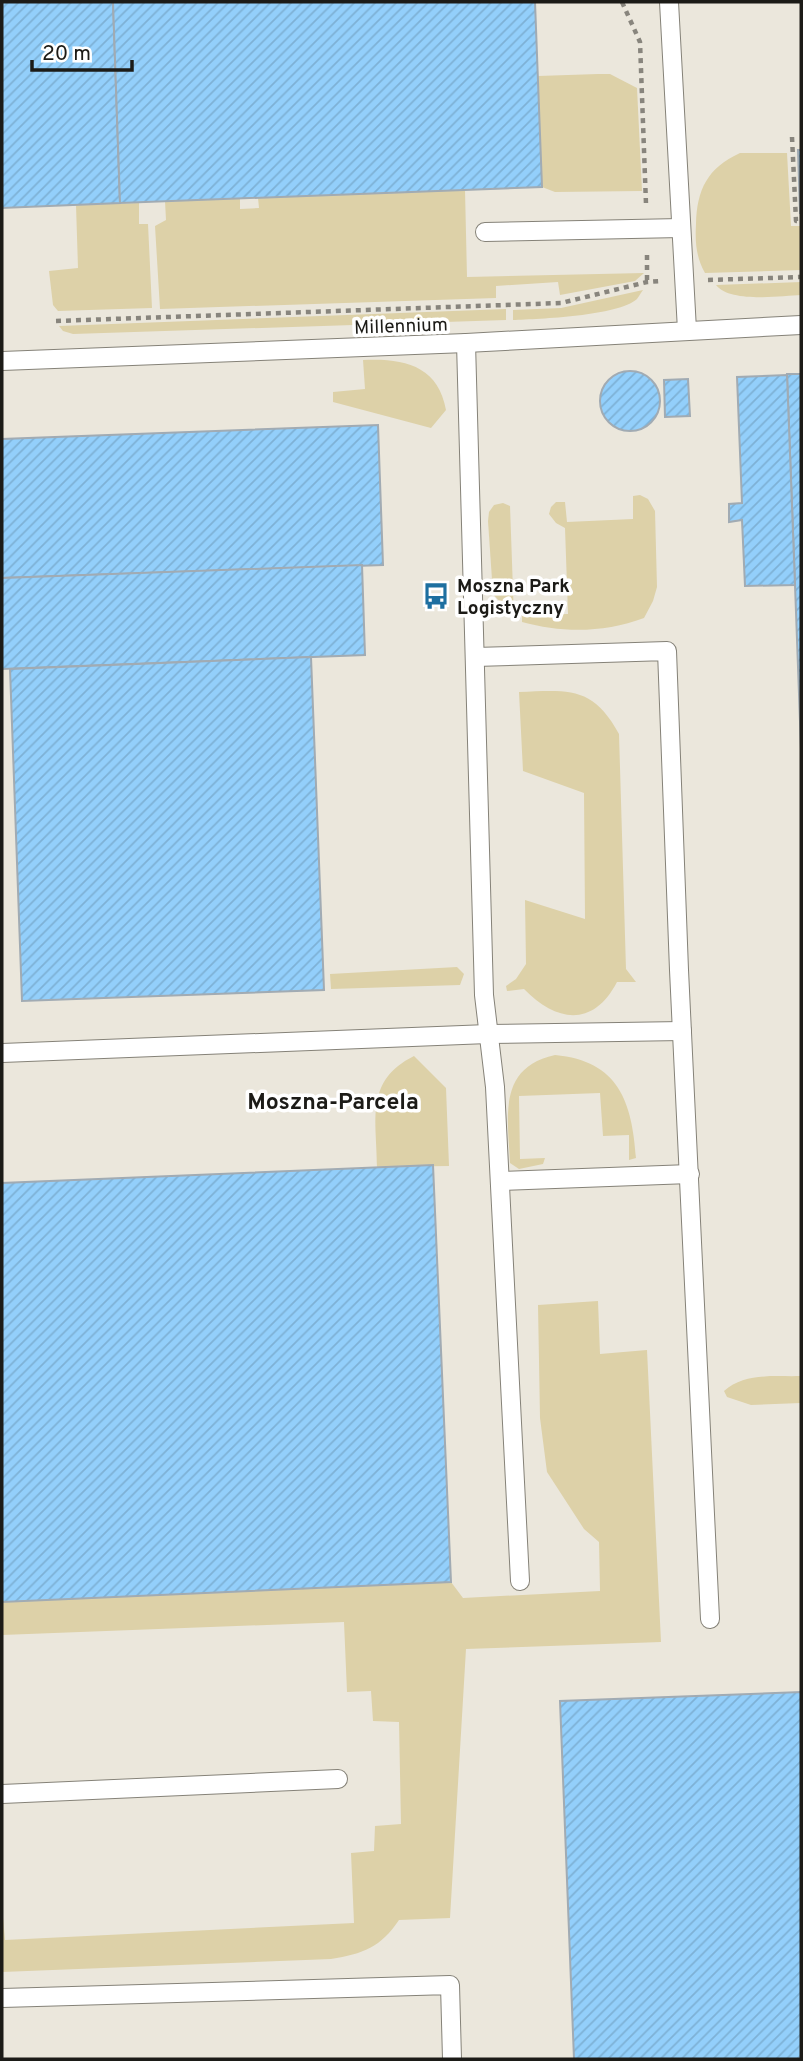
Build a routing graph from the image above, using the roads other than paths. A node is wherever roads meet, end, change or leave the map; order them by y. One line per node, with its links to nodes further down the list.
1 (669, 2): 2 (lane)
2 (681, 228): 3 (lane); 5 (lane)
3 (485, 232)
4 (801, 324): 5 (lane, Millennium)
5 (687, 330): 6 (lane, Millennium)
6 (466, 344): 7 (lane, Millennium); 8 (lane)
7 (2, 361)
8 (475, 657): 9 (lane); 10 (lane)
9 (682, 1031): 10 (lane); 12 (lane)
10 (488, 1034): 11 (lane); 13 (lane)
11 (2, 1053)
12 (690, 1174): 13 (lane); 15 (lane)
13 (500, 1181): 14 (lane)
14 (520, 1581)
15 (710, 1619)
16 (338, 1779): 17 (lane)
17 (2, 1794)
18 (2, 1998): 19 (lane)
19 (452, 2059)

